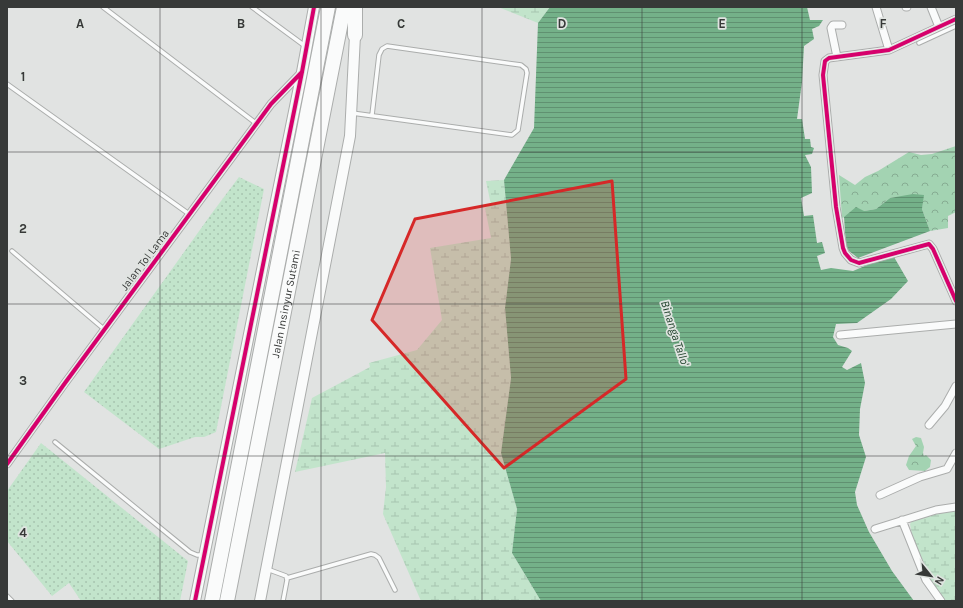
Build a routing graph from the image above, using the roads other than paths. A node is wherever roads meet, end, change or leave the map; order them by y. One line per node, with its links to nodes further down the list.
1 (103, 7): 23 (lane)
2 (252, 7): 16 (lane)
3 (314, 7): 16 (street)
4 (328, 7): 47 (highway, Jalan Insinyur Sutami)
5 (344, 7): 48 (highway, Jalan Insinyur Sutami)
6 (355, 7): 14 (highway)
7 (358, 7): 14 (lane)
8 (876, 7): 17 (street)
9 (931, 7): 13 (street)
10 (956, 19): 13 (street)
11 (842, 25): 18 (street)
12 (956, 26): 15 (lane)
13 (939, 27): 17 (street)
14 (355, 35): 21 (street)
15 (919, 43)
16 (306, 47): 19 (street)
17 (889, 50): 18 (street)
18 (837, 57): 26 (street)
19 (302, 72): 23 (street, Jalan Tol Lama); 40 (street)
20 (7, 84): 24 (lane)
21 (350, 113): 22 (lane); 41 (street)
22 (372, 115): 22 (lane)
23 (257, 124): 24 (street, Jalan Tol Lama)
24 (190, 215): 28 (street, Jalan Tol Lama)
25 (12, 251): 28 (lane)
26 (956, 301)
27 (956, 324): 29 (street)
28 (105, 330): 35 (street, Jalan Tol Lama)
29 (840, 336)
30 (956, 386): 31 (street)
31 (954, 395): 32 (street)
32 (929, 425)
33 (55, 442): 40 (lane)
34 (956, 453): 36 (street)
35 (7, 464)
36 (880, 495)
37 (956, 507): 38 (street)
38 (902, 520): 39 (street); 51 (street)
39 (875, 529)
40 (205, 555): 46 (street)
41 (266, 569): 42 (lane); 49 (street)
42 (287, 578): 43 (lane); 50 (lane)
43 (395, 590)
44 (7, 596): 45 (lane)
45 (12, 601)
46 (195, 601)
47 (212, 601)
48 (227, 601)
49 (260, 601)
50 (283, 601)
51 (941, 601)

